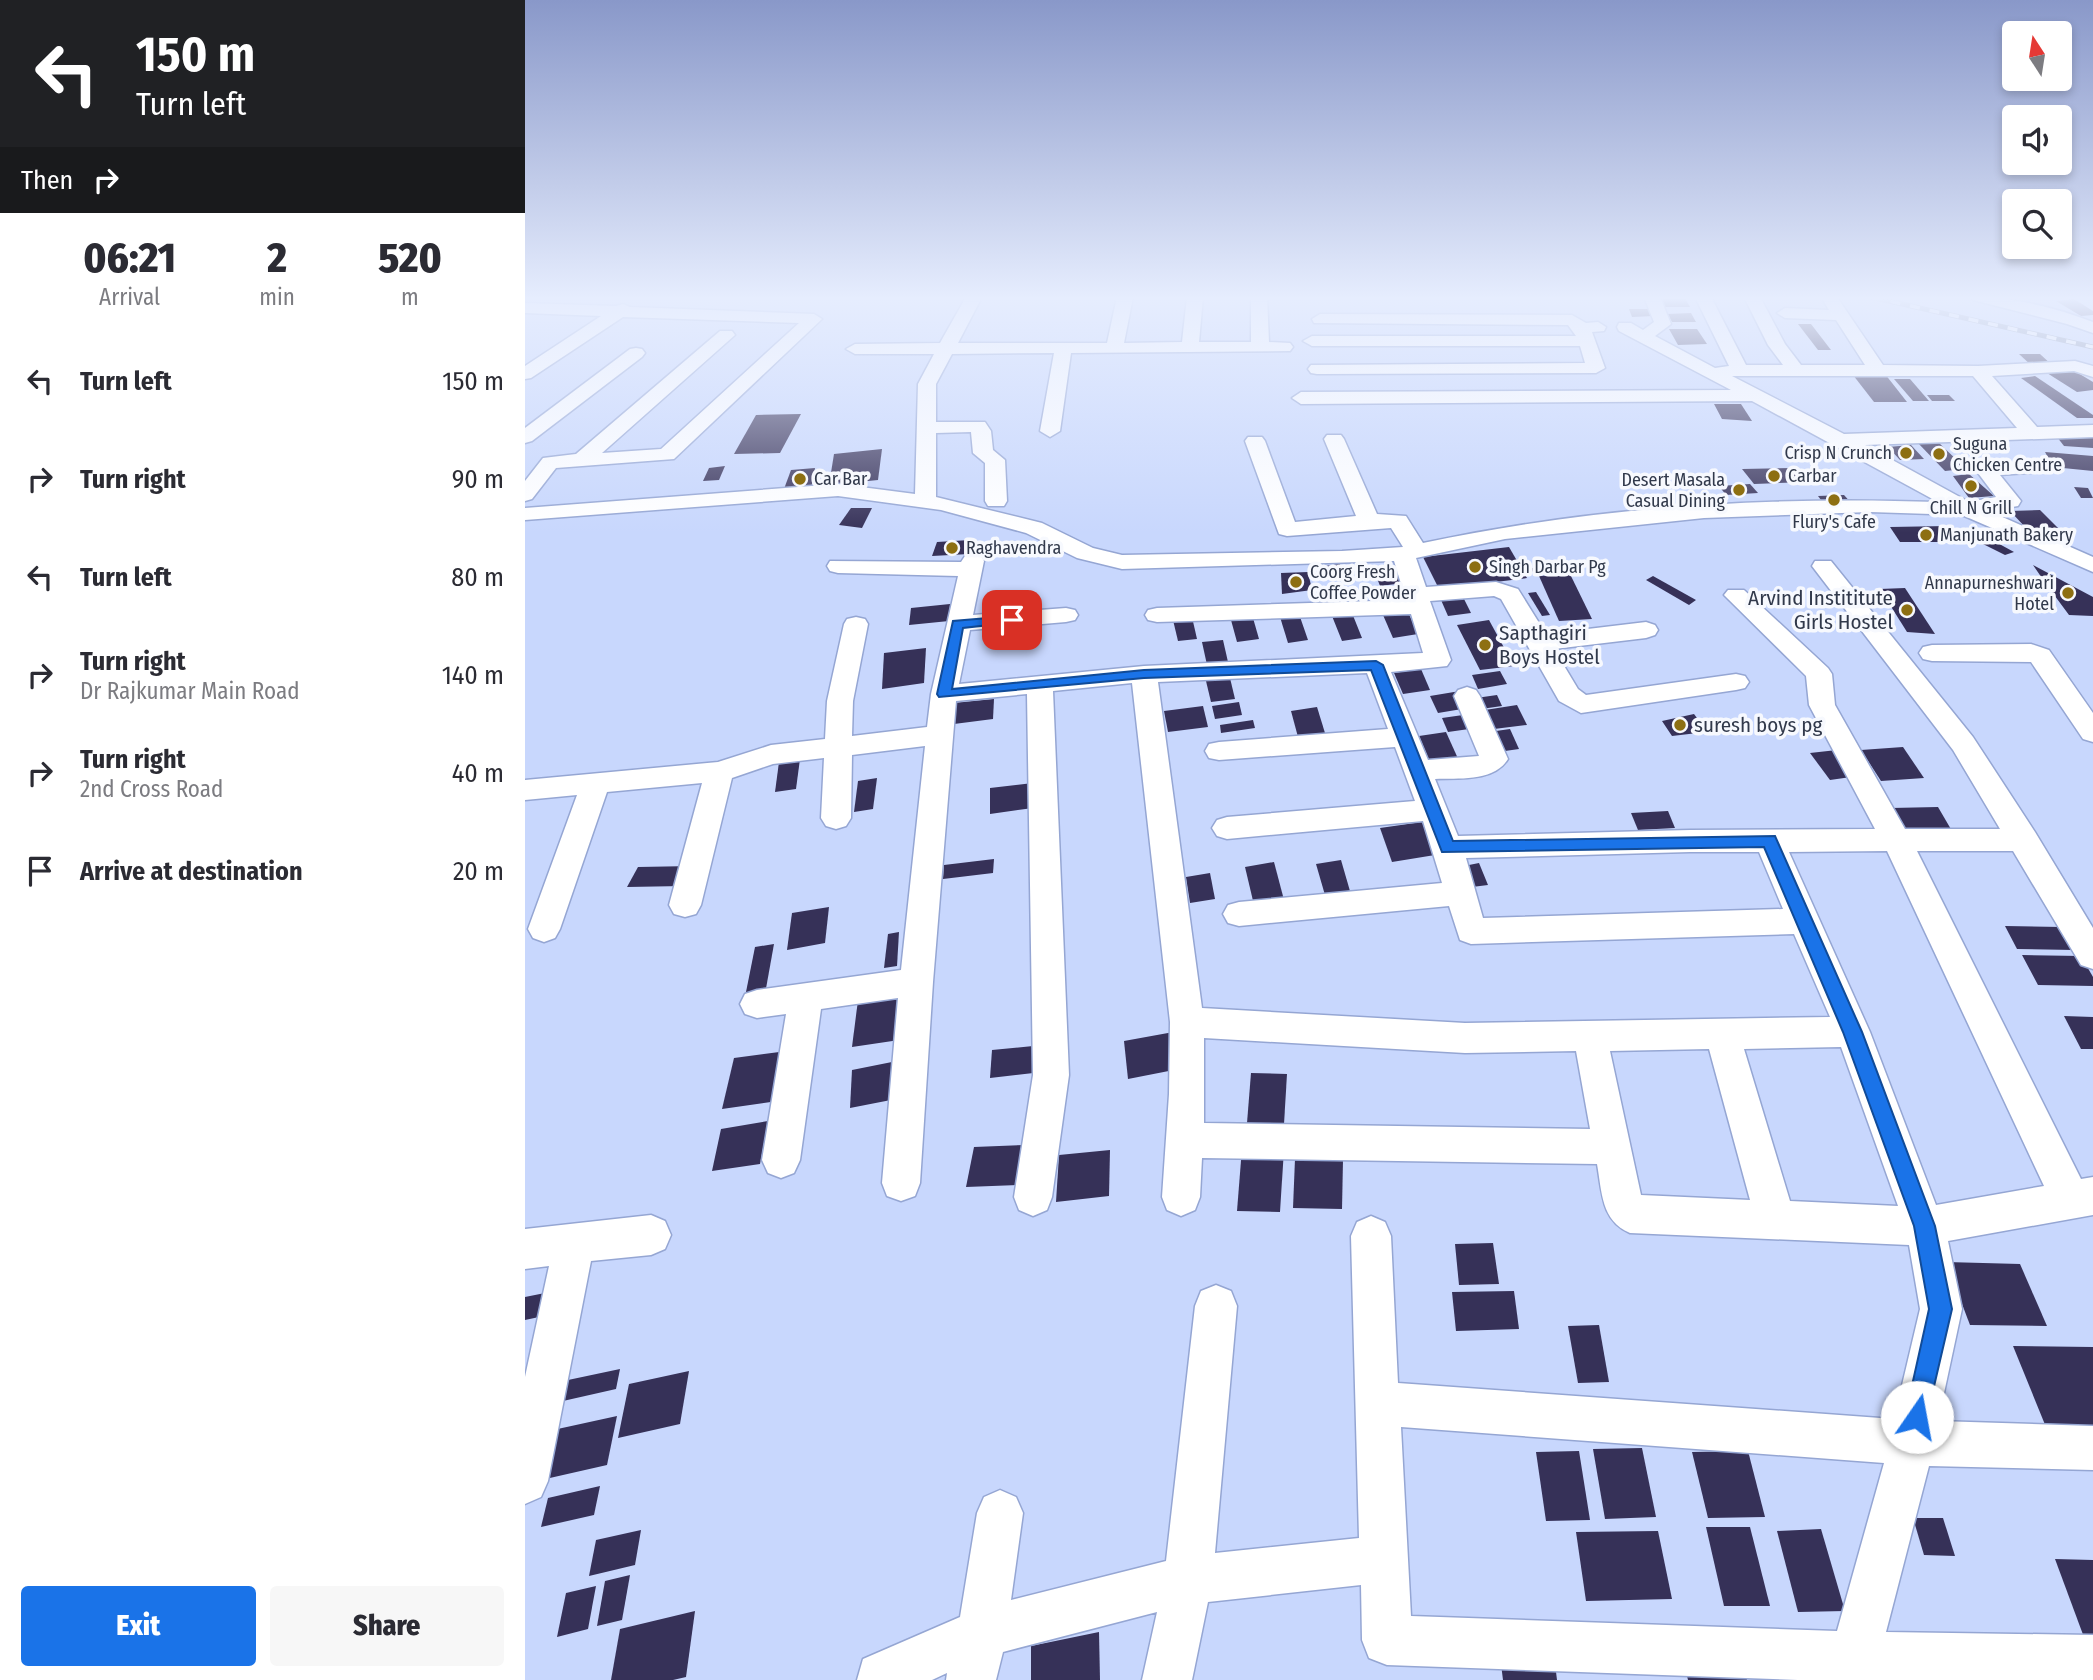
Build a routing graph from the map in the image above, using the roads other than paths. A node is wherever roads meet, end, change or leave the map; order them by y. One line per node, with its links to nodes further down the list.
1 (606, 375): 14 (street)
2 (679, 375): 19 (street)
3 (753, 375): 19 (street)
4 (931, 375): 10 (street)
5 (1059, 375): 11 (street)
6 (1715, 375): 8 (street)
7 (1983, 375): 13 (street)
8 (1754, 396): 9 (street); 16 (street)
9 (1301, 398)
10 (926, 428): 23 (street); 24 (street)
11 (1050, 431)
12 (2093, 431): 13 (street)
13 (2031, 432): 16 (street)
14 (525, 437)
15 (1334, 439): 27 (street)
16 (1843, 440): 25 (street)
17 (1255, 441): 27 (street)
18 (525, 452): 20 (street)
19 (583, 459): 20 (street)
20 (562, 460): 22 (street)
21 (2034, 468): 25 (street)
22 (525, 495)
23 (925, 501): 26 (street); 28 (street)
24 (996, 501)
25 (1966, 509): 28 (street); 29 (street)
26 (525, 514)
27 (1369, 521): 28 (street)
28 (1410, 552): 33 (street)
29 (2093, 565)
30 (838, 566): 37 (street)
31 (1823, 566): 60 (street)
32 (1736, 595): 59 (street)
33 (1417, 601): 35 (street); 39 (street); 41 (street)
34 (1066, 615): 37 (street)
35 (1157, 615)
36 (856, 624): 50 (street)
37 (958, 624): 45 (street)
38 (1646, 630): 39 (street)
39 (1538, 643): 43 (street)
40 (1932, 653): 47 (street)
41 (1376, 665): 42 (street); 49 (street)
42 (1144, 674): 44 (street); 72 (street)
43 (1737, 682)
44 (1040, 685): 45 (street); 80 (street)
45 (944, 694): 48 (street)
46 (1467, 696): 52 (street)
47 (2093, 733)
48 (940, 735): 50 (street); 69 (street)
49 (1405, 737): 51 (street); 52 (street)
50 (838, 746): 53 (street); 57 (street)
51 (1219, 751)
52 (1418, 771): 56 (street)
53 (719, 772): 54 (street); 64 (street)
54 (596, 783): 55 (street); 67 (street)
55 (525, 790)
56 (1433, 810): 58 (street); 62 (street)
57 (836, 818)
58 (1227, 828)
59 (1896, 840): 60 (street); 61 (street); 82 (street)
60 (2024, 840): 68 (street)
61 (1769, 841): 62 (street); 66 (street)
62 (1448, 848): 63 (street)
63 (1460, 893): 65 (street); 66 (street)
64 (685, 905)
65 (1239, 914)
66 (1802, 921): 73 (street)
67 (544, 929)
68 (2093, 956)
69 (916, 982): 70 (street); 79 (street)
70 (806, 997): 71 (street); 78 (street)
71 (757, 1004)
72 (1187, 1022): 75 (street); 76 (street)
73 (1853, 1032): 74 (street); 84 (street)
74 (1722, 1034): 75 (street); 83 (street)
75 (1590, 1036): 77 (street)
76 (1184, 1140): 77 (street); 81 (street)
77 (1612, 1147): 83 (street)
78 (781, 1160)
79 (901, 1183)
80 (1033, 1196)
81 (1181, 1197)
82 (2082, 1198): 84 (street)
83 (1776, 1221): 84 (street)
84 (1925, 1226): 91 (street)
85 (650, 1235): 87 (street)
86 (1371, 1236): 90 (street)
87 (574, 1244): 88 (street); 93 (street)
88 (525, 1250)
89 (1216, 1306): 96 (street)
90 (1377, 1403): 91 (street); 95 (street)
91 (1911, 1443): 92 (street); 99 (street)
92 (2093, 1448)
93 (525, 1481)
94 (1000, 1513): 97 (street)
95 (1383, 1559): 96 (street); 99 (street)
96 (1188, 1580): 97 (street); 102 (street)
97 (982, 1632): 100 (street); 101 (street)
98 (2093, 1660): 99 (street)
99 (1851, 1669)
100 (881, 1676)
101 (971, 1680)
102 (1167, 1680)

